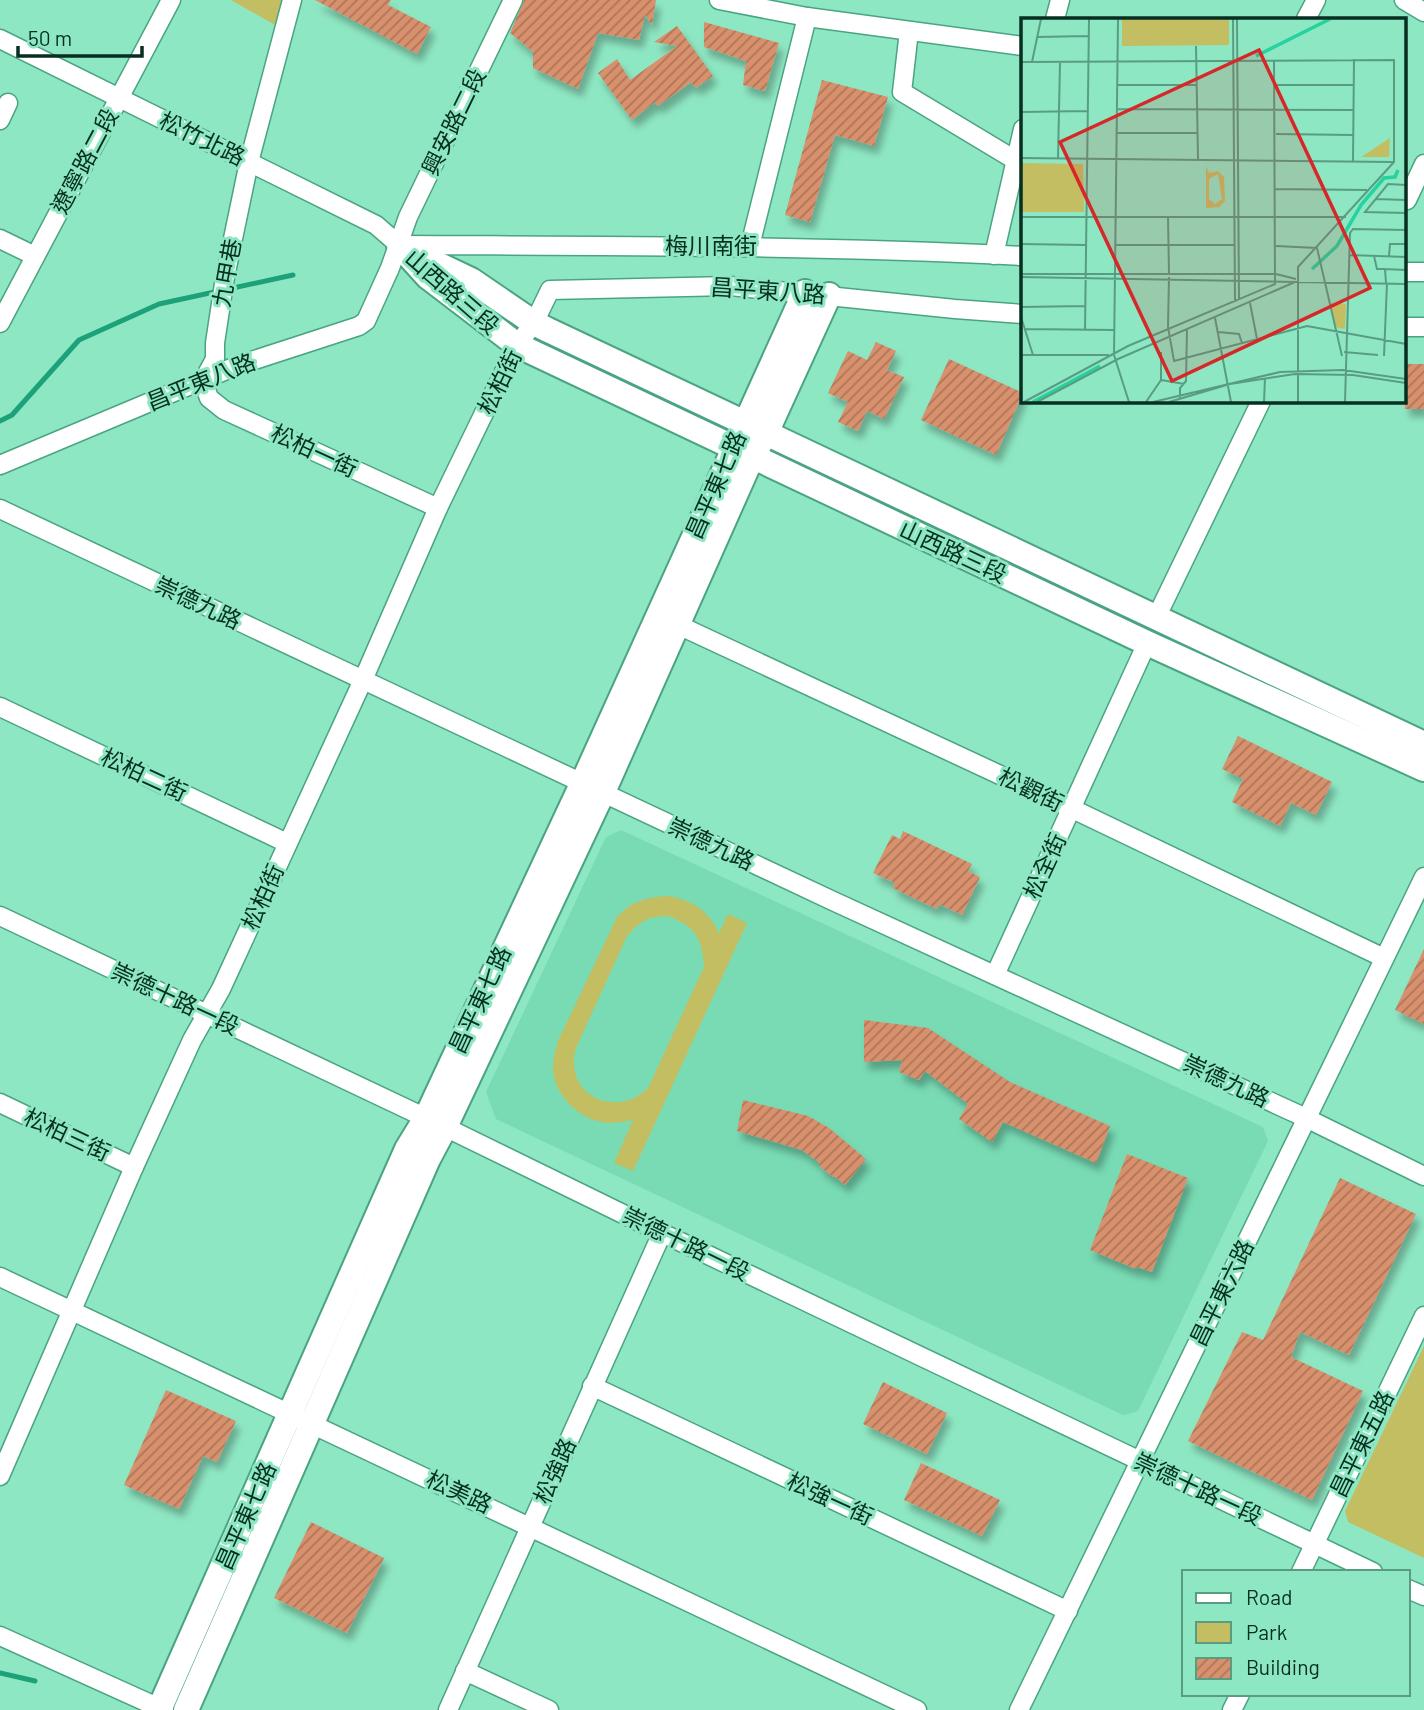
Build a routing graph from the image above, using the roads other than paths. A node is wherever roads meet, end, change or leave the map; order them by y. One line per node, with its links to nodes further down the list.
1 (171, 0): 15 (street, 遼寧路二段)
2 (292, 0): 20 (street, 九甲巷)
3 (513, 0): 24 (street, 興安路二段)
4 (719, 0): 9 (street)
5 (1060, 0): 10 (street)
6 (1317, 0): 11 (street)
7 (1404, 0): 8 (street)
8 (1424, 12)
9 (807, 18): 12 (street); 25 (street)
10 (1055, 18)
11 (1307, 18)
12 (909, 31): 14 (street); 19 (street)
13 (0, 39): 15 (street, 松竹北路)
14 (1021, 46)
15 (119, 98): 20 (street, 松竹北路); 27 (street, 遼寧路二段)
16 (8, 103): 17 (street)
17 (0, 120)
18 (1021, 137): 19 (street)
19 (1015, 160): 26 (street)
20 (249, 162): 24 (street, 松竹北路); 38 (street, 九甲巷)
21 (1424, 164): 22 (street)
22 (1407, 200)
23 (0, 239): 27 (street)
24 (399, 245): 25 (street, 梅川南街); 34 (street, 山西路三段); 37 (street, 山西路三段); 38 (street, 昌平東八路)
25 (751, 246): 26 (street, 梅川南街)
26 (994, 255): 28 (street, 梅川南街)
27 (35, 256): 33 (street, 遼寧路二段)
28 (1021, 256)
29 (1406, 272): 30 (street)
30 (1424, 272)
31 (817, 294): 32 (street, 昌平東八路); 34 (street, 昌平東八路); 40 (street, 昌平東七路)
32 (1021, 314)
33 (0, 323)
34 (534, 323): 37 (street, 松柏街); 40 (street, 山西路三段)
35 (1406, 327): 36 (street)
36 (1424, 327)
37 (517, 345): 41 (street, 山西路三段); 43 (street, 松柏街)
38 (203, 381): 42 (street, 昌平東八路); 43 (street, 松柏一街)
39 (1261, 402): 45 (street)
40 (755, 428): 41 (street, 昌平東七路); 45 (street, 山西路三段)
41 (743, 453): 46 (street, 昌平東七路); 47 (street, 山西路三段); 52 (street, 昌平東七路)
42 (0, 465)
43 (438, 508): 48 (street, 松柏街)
44 (0, 509): 48 (street, 崇德九路)
45 (1156, 618): 50 (street, 山西路三段)
46 (676, 624): 52 (street, 昌平東七路); 53 (street, 松觀街)
47 (1147, 643): 51 (street, 山西路三段); 53 (street, 松全街)
48 (363, 680): 52 (street, 崇德九路); 54 (street, 松柏街)
49 (0, 708): 54 (street, 松柏二街)
50 (1424, 744)
51 (1424, 769)
52 (593, 787): 58 (street, 崇德九路); 62 (street, 昌平東七路)
53 (1071, 809): 57 (street, 松觀街); 58 (street, 松全街)
54 (287, 843): 59 (street, 松柏街)
55 (1424, 877): 57 (street, 昌平東六路)
56 (0, 916): 59 (street, 崇德十路一段)
57 (1384, 958): 61 (street, 昌平東六路)
58 (995, 975): 61 (street, 崇德九路)
59 (207, 1015): 62 (street, 崇德十路一段); 63 (street, 松柏街)
60 (0, 1103): 63 (street, 松柏三街)
61 (1306, 1118): 64 (street, 崇德九路); 71 (street, 昌平東六路)
62 (435, 1122): 65 (street, 崇德十路一段); 70 (street, 昌平東七路)
63 (134, 1167): 67 (street, 松柏街)
64 (1424, 1176)
65 (662, 1233): 69 (street, 松強路); 71 (street, 崇德十路一段)
66 (0, 1277): 67 (street, 松美路)
67 (72, 1311): 70 (street, 松美路); 72 (street, 松柏街)
68 (1424, 1316): 74 (street, 昌平東五路)
69 (592, 1387): 73 (street, 松強路); 77 (street, 松強一街)
70 (302, 1418): 73 (street, 松美路); 80 (street, 昌平東七路); 81 (street, 昌平東七路)
71 (1141, 1462): 74 (street, 崇德十路一段); 77 (street, 昌平東六路)
72 (2, 1464)
73 (530, 1526): 79 (street, 松強路); 84 (street, 松美路)
74 (1314, 1544): 75 (street, 昌平東五路); 76 (street, 崇德十路一段)
75 (1302, 1570)
76 (1369, 1570)
77 (1068, 1611): 85 (street, 昌平東六路)
78 (0, 1636): 80 (street)
79 (465, 1671): 82 (street, 松強路); 83 (street)
80 (161, 1709)
81 (186, 1710)
82 (448, 1710)
83 (549, 1710)
84 (917, 1710)
85 (1020, 1710)

